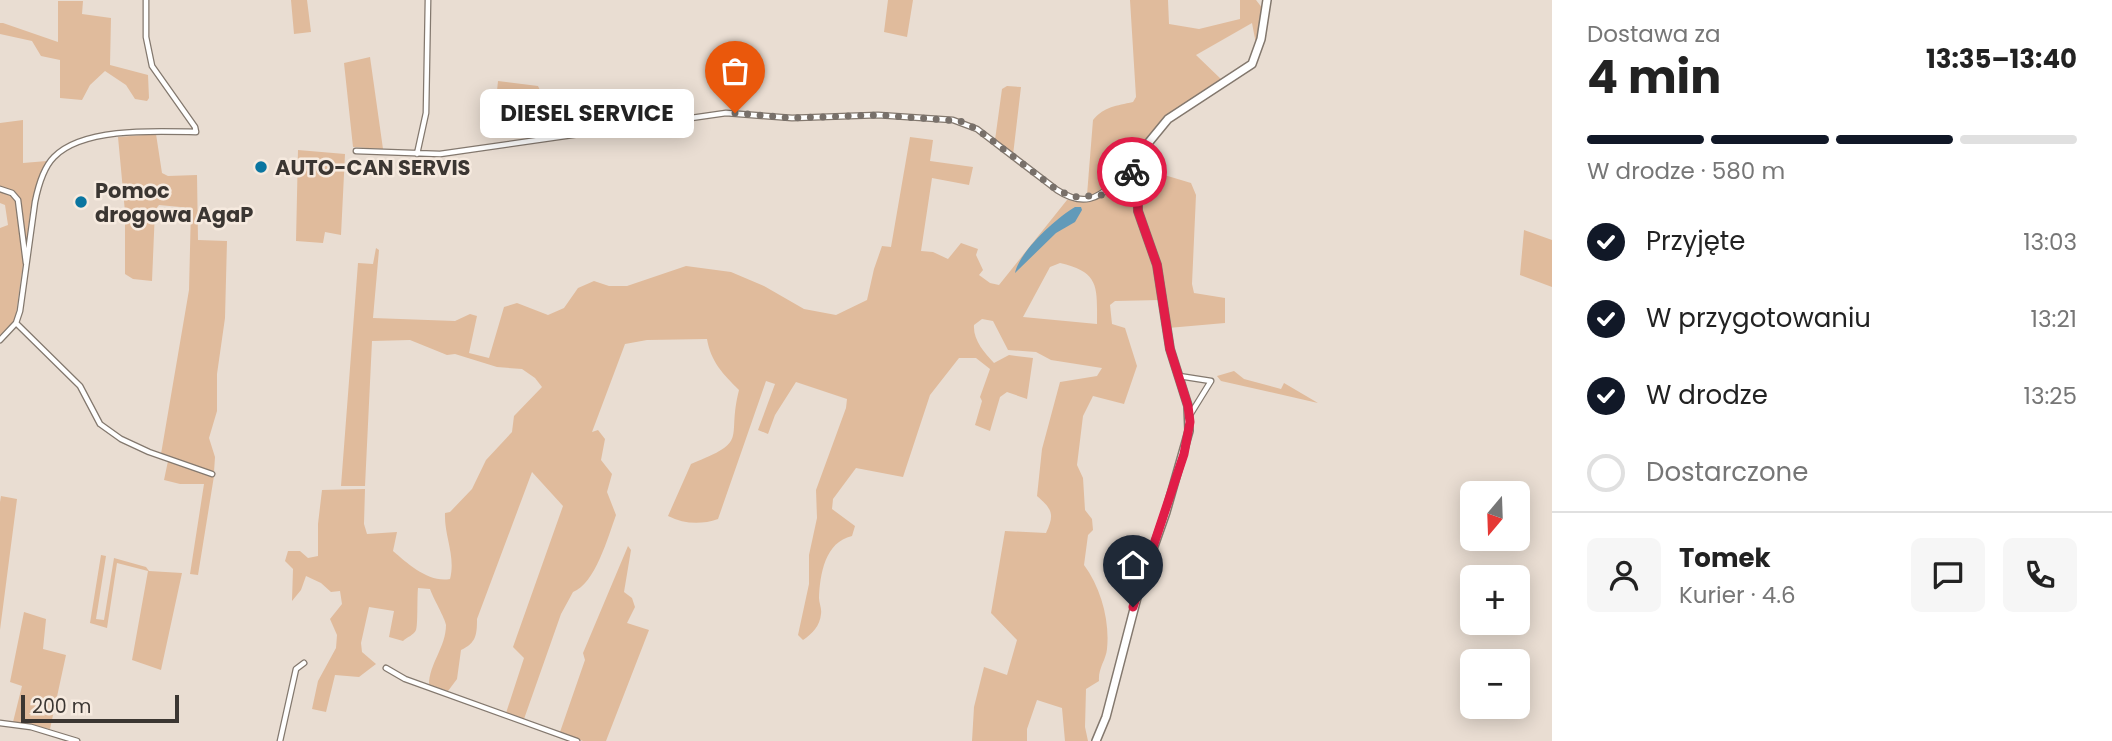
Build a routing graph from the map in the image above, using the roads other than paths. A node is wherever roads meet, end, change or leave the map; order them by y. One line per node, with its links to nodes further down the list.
1 (146, 0): 8 (street)
2 (428, 0): 5 (street)
3 (1267, 0): 6 (street)
4 (356, 151): 5 (street)
5 (417, 154): 6 (street)
6 (1137, 170): 11 (street)
7 (0, 189): 8 (street)
8 (27, 268): 9 (street)
9 (16, 323): 10 (street); 13 (street)
10 (0, 340)
11 (1177, 375): 12 (street); 12 (street)
12 (1189, 416): 20 (street)
13 (212, 474)
14 (304, 663): 18 (street)
15 (386, 668): 19 (street)
16 (0, 723): 17 (street)
17 (77, 741)
18 (280, 741)
19 (577, 741)
20 (1096, 741)

